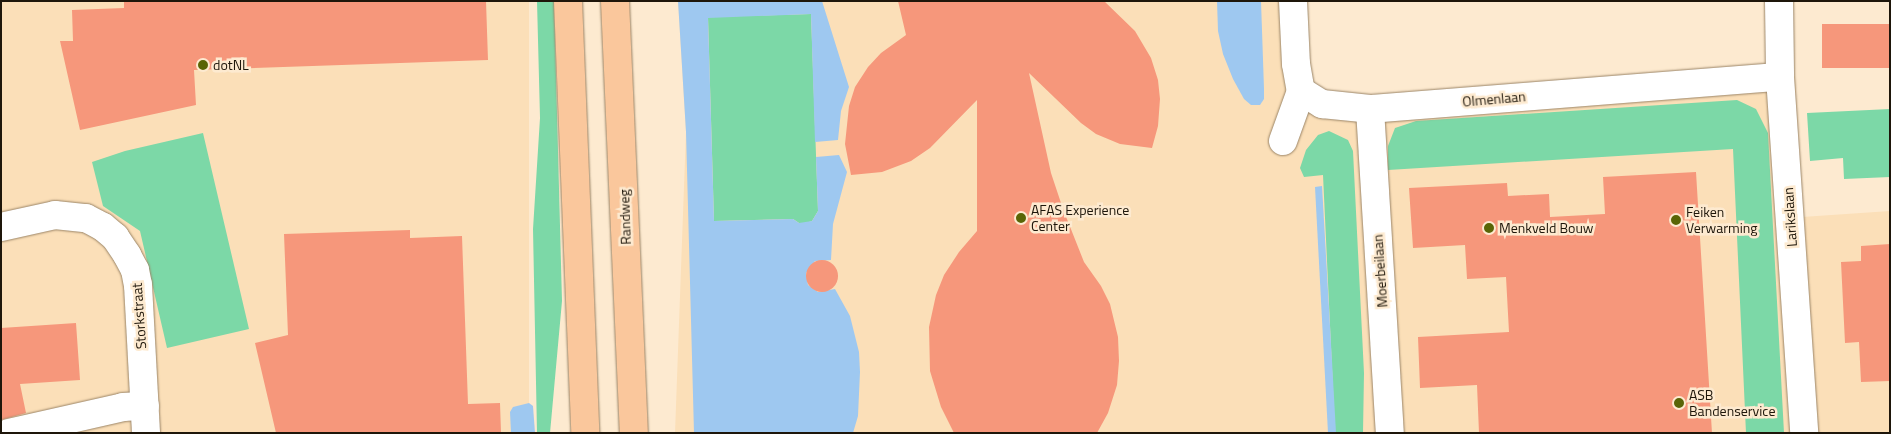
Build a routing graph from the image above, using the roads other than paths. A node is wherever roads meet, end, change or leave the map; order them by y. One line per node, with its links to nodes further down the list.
1 (568, 1): 13 (main road)
2 (615, 1): 14 (main road, Randweg)
3 (1293, 1): 6 (street)
4 (1779, 1): 5 (street, Larikslaan)
5 (1780, 77): 7 (street, Olmenlaan); 16 (street, Larikslaan)
6 (1301, 91): 7 (street, Olmenlaan); 8 (street)
7 (1370, 109): 15 (street, Moerbeilaan)
8 (1283, 141)
9 (1, 227): 10 (street, Storkstraat)
10 (145, 406): 11 (street); 12 (street, Storkstraat)
11 (9, 433)
12 (146, 433)
13 (585, 433)
14 (634, 433)
15 (1390, 433)
16 (1804, 433)

